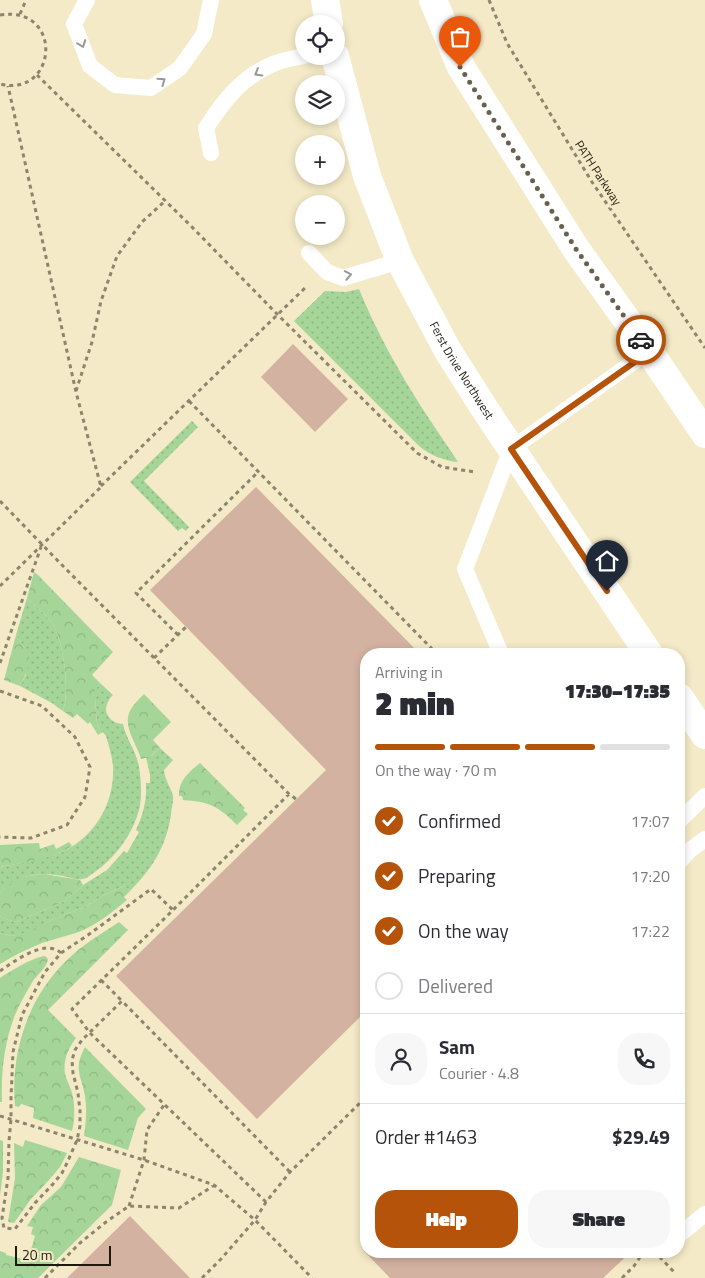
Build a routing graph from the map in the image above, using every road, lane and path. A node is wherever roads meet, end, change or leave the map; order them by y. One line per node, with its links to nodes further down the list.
1 (26, 0): 7 (path)
2 (87, 0): 3 (lane, one-way to 3)
3 (211, 0)
4 (326, 0): 9 (street)
5 (433, 0): 22 (street)
6 (489, 0): 21 (path, PATH Parkway)
7 (20, 14): 8 (path); 12 (path)
8 (0, 15)
9 (328, 15)
10 (295, 58): 15 (lane, one-way to 15)
11 (337, 65): 18 (street, Ferst Drive Northwest)
12 (37, 75): 14 (path); 16 (path)
13 (0, 84): 14 (path)
14 (8, 86): 23 (path)
15 (211, 153)
16 (165, 201): 20 (path); 23 (path)
17 (309, 254): 19 (lane)
18 (400, 262): 19 (lane, one-way to 18); 26 (street, Ferst Drive Northwest)
19 (324, 270): 20 (path)
20 (277, 314): 24 (path); 28 (path)
21 (705, 348)
22 (649, 352): 25 (street); 26 (lane)
23 (76, 392): 29 (path)
24 (189, 401): 27 (path); 29 (path)
25 (705, 434)
26 (511, 449): 36 (lane); 37 (street, Ferst Drive Northwest)
27 (258, 472): 34 (path); 35 (path)
28 (476, 472)
29 (100, 487): 31 (path)
30 (0, 501): 31 (path)
31 (42, 544): 32 (path); 38 (path); 39 (path)
32 (0, 586)
33 (186, 627): 34 (path)
34 (178, 635): 38 (path)
35 (431, 648)
36 (498, 648)
37 (646, 648)
38 (154, 658): 43 (path)
39 (0, 663)
40 (0, 691): 47 (path)
41 (685, 706): 42 (street)
42 (705, 736)
43 (289, 794): 45 (path); 50 (path)
44 (705, 796): 46 (lane)
45 (296, 799)
46 (685, 815)
47 (0, 837)
48 (705, 839): 49 (lane)
49 (685, 855)
50 (173, 910): 51 (path); 53 (path)
51 (62, 952): 52 (path); 59 (path)
52 (0, 971)
53 (101, 980): 54 (path); 55 (path)
54 (122, 1001): 55 (path); 62 (path)
55 (90, 1033): 57 (path); 60 (path)
56 (360, 1104): 62 (path)
57 (164, 1105): 61 (path); 64 (path)
58 (0, 1116): 59 (path)
59 (11, 1119): 60 (path); 60 (path)
60 (77, 1140): 61 (path)
61 (144, 1160): 63 (path); 65 (path)
62 (290, 1172): 64 (path)
63 (214, 1186): 65 (path); 67 (path)
64 (266, 1202): 67 (path)
65 (129, 1206): 72 (path)
66 (705, 1214): 68 (lane)
67 (256, 1220): 73 (path); 74 (path)
68 (685, 1230)
69 (639, 1258): 75 (path)
70 (661, 1258): 71 (path)
71 (675, 1273)
72 (45, 1278)
73 (202, 1278)
74 (312, 1278)
75 (622, 1278)

